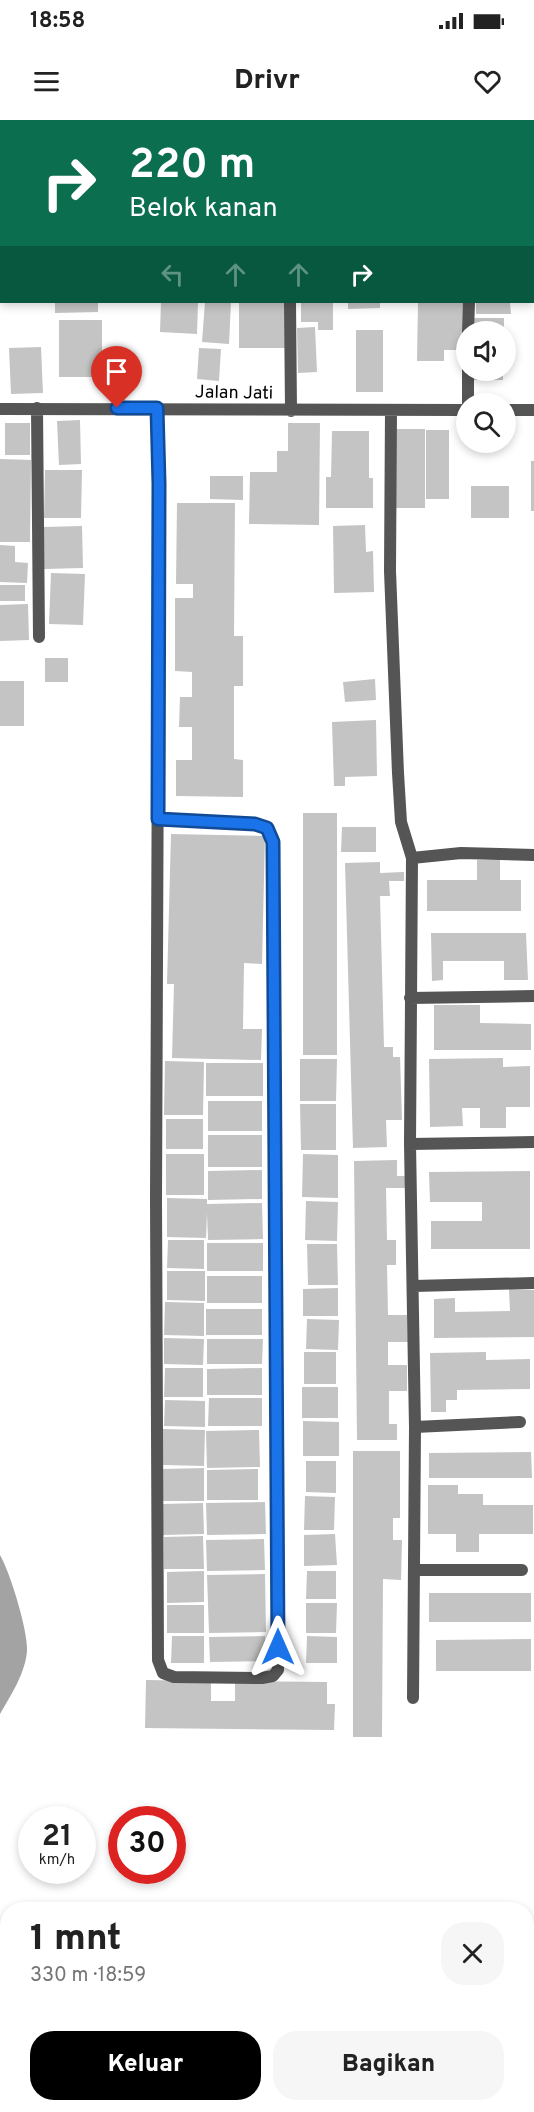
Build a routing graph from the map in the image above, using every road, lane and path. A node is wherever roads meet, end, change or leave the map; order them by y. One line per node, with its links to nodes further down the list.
1 (290, 303): 11 (street)
2 (469, 303): 3 (street)
3 (468, 321)
4 (37, 408): 5 (street, Jalan Jati); 6 (street, Jalan Jati); 12 (street)
5 (157, 408): 11 (street, Jalan Jati); 13 (street)
6 (0, 409)
7 (390, 410): 8 (street, Jalan Jati); 11 (street, Jalan Jati); 15 (street)
8 (456, 410)
9 (516, 410): 10 (street)
10 (534, 410)
11 (291, 411)
12 (39, 638)
13 (158, 819): 13 (street)
14 (534, 855): 15 (street)
15 (412, 858): 17 (street)
16 (534, 996): 17 (street)
17 (410, 998): 19 (street)
18 (534, 1142): 19 (street)
19 (410, 1144): 21 (street)
20 (534, 1283): 21 (street)
21 (414, 1286): 23 (street)
22 (520, 1422): 23 (street)
23 (415, 1427): 24 (street)
24 (414, 1570): 25 (street); 26 (street)
25 (522, 1570)
26 (413, 1698)

